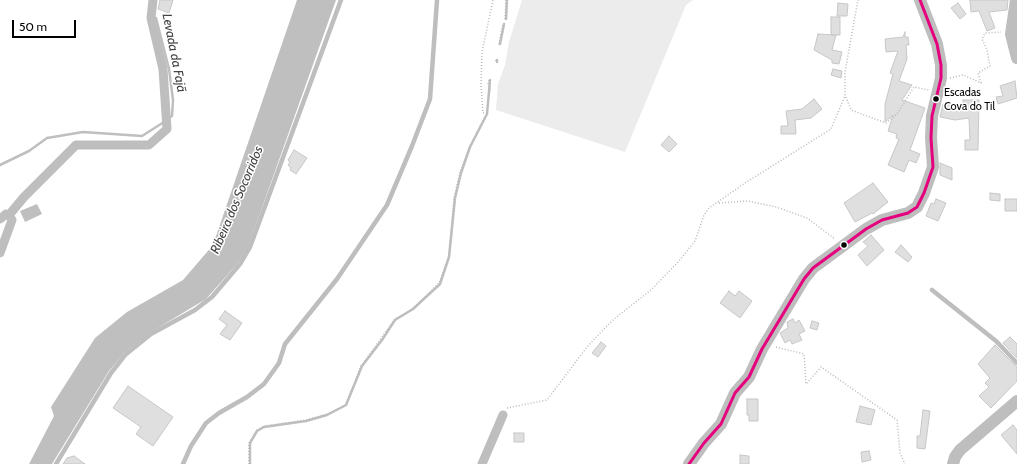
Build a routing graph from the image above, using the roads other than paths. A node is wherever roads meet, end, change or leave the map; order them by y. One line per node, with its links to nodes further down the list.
1 (154, 0): 7 (street)
2 (341, 0): 14 (lane)
3 (437, 0): 15 (lane)
4 (920, 0): 17 (street)
5 (1016, 0): 6 (street)
6 (1017, 58)
7 (9, 215): 8 (street); 9 (street)
8 (0, 219)
9 (0, 253)
10 (932, 290): 11 (lane)
11 (1017, 364)
12 (1017, 400): 18 (street)
13 (503, 415): 16 (street)
14 (56, 464)
15 (182, 464)
16 (482, 464)
17 (689, 464)
18 (953, 464)

